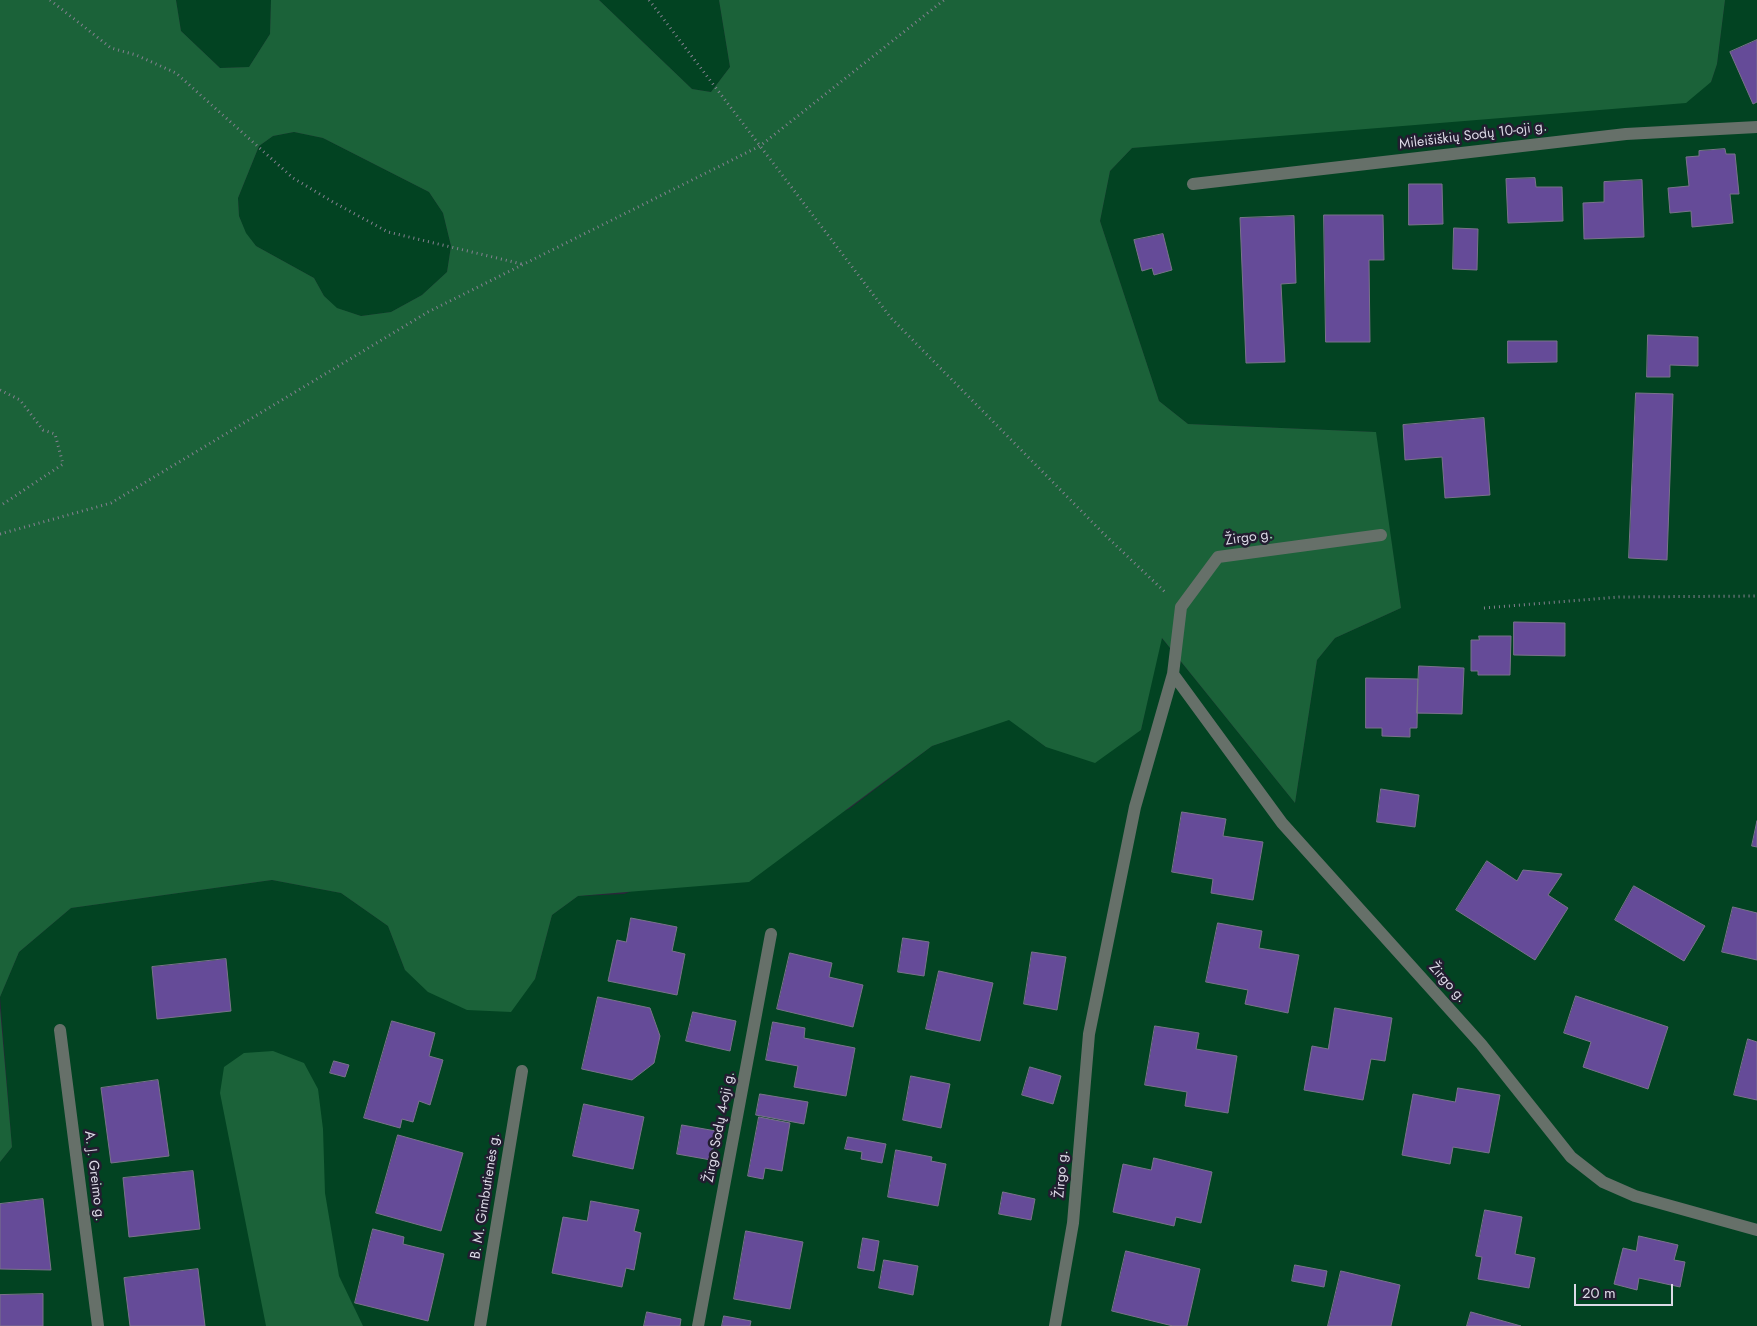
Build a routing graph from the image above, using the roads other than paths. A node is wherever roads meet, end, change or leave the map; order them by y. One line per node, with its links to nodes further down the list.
1 (1757, 127): 2 (street, Mileišiškių Sodų 10-oji g.)
2 (1194, 184)
3 (1382, 535): 4 (street, Žirgo g.)
4 (1173, 674): 8 (street, Žirgo g.); 12 (street, Žirgo g.)
5 (771, 934): 11 (street, Žirgo Sodų 4-oji g.)
6 (60, 1030): 9 (street, A. J. Greimo g.)
7 (522, 1071): 10 (street, B. M. Gimbutienės g.)
8 (1757, 1230)
9 (98, 1326)
10 (480, 1326)
11 (698, 1326)
12 (1055, 1326)

